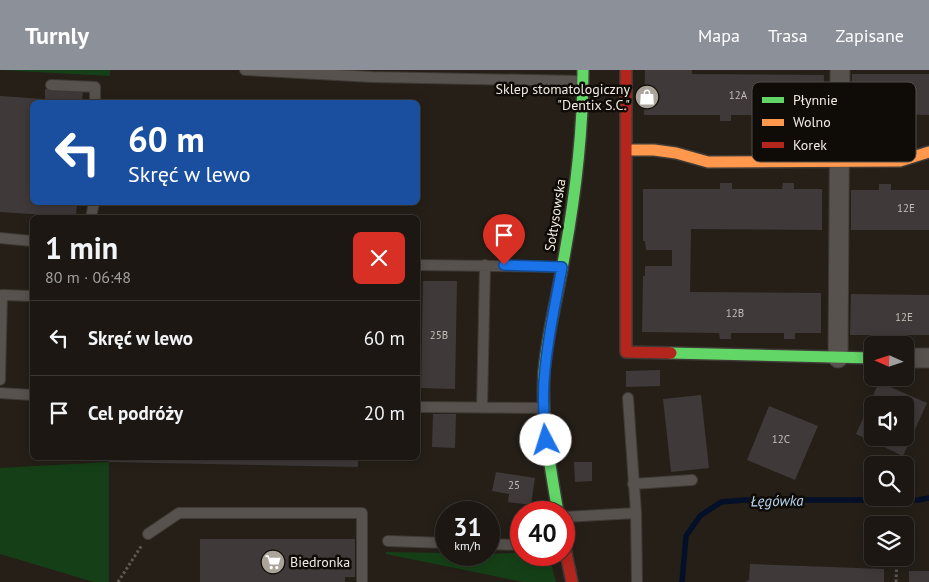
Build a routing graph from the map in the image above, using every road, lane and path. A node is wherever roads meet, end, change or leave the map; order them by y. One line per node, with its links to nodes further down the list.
1 (245, 70): 3 (lane)
2 (626, 70): 7 (street)
3 (292, 71): 4 (lane)
4 (584, 75): 16 (street, Sołtysowska)
5 (51, 85): 6 (lane)
6 (95, 100)
7 (627, 150): 10 (street); 18 (street)
8 (929, 152): 9 (street)
9 (916, 156)
10 (752, 162)
11 (840, 162): 18 (street)
12 (0, 238): 13 (lane)
13 (30, 241)
14 (420, 265): 15 (lane)
15 (485, 265): 16 (lane); 27 (lane)
16 (562, 267): 28 (street, Sołtysowska)
17 (30, 296): 22 (lane)
18 (838, 358): 19 (street)
19 (864, 358)
20 (914, 358): 21 (street)
21 (929, 358)
22 (0, 380)
23 (0, 393): 24 (lane)
24 (30, 394)
25 (628, 398): 30 (lane)
26 (420, 406): 27 (lane)
27 (482, 408): 28 (lane)
28 (544, 408): 31 (street, Sołtysowska)
29 (692, 480): 30 (lane)
30 (633, 484): 32 (lane)
31 (556, 501)
32 (636, 513): 33 (lane); 42 (lane)
33 (575, 516)
34 (148, 534): 39 (path); 40 (lane)
35 (388, 541): 36 (lane)
36 (435, 542)
37 (569, 566): 41 (street)
38 (897, 566): 43 (path)
39 (118, 582)
40 (362, 582)
41 (572, 582)
42 (637, 582)
43 (896, 582)

